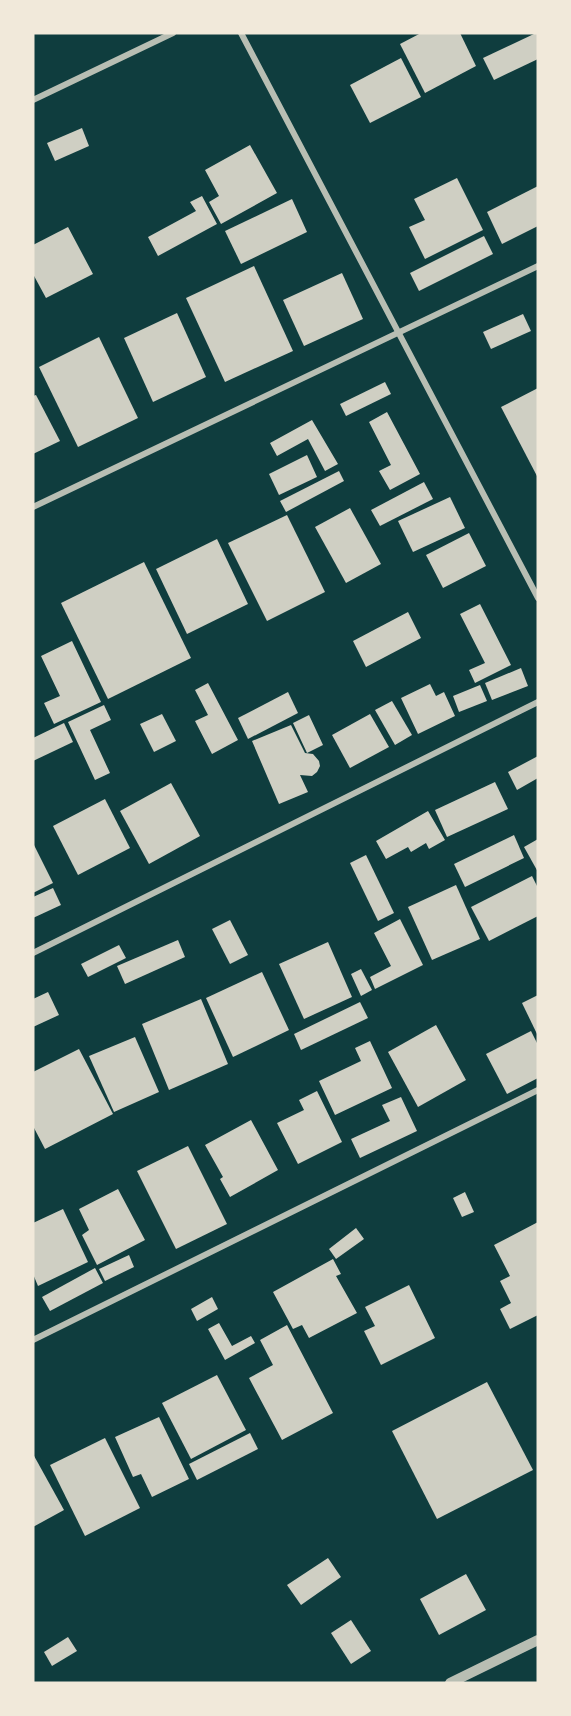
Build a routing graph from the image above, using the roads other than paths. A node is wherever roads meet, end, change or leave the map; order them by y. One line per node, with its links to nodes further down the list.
1 (173, 33): 3 (street)
2 (241, 33): 5 (street)
3 (33, 100)
4 (538, 266): 5 (street)
5 (398, 332): 6 (street); 7 (street)
6 (33, 507)
7 (538, 598)
8 (538, 702): 9 (street)
9 (33, 952)
10 (538, 1090): 11 (street)
11 (33, 1340)
12 (538, 1640): 13 (street)
13 (450, 1683)

